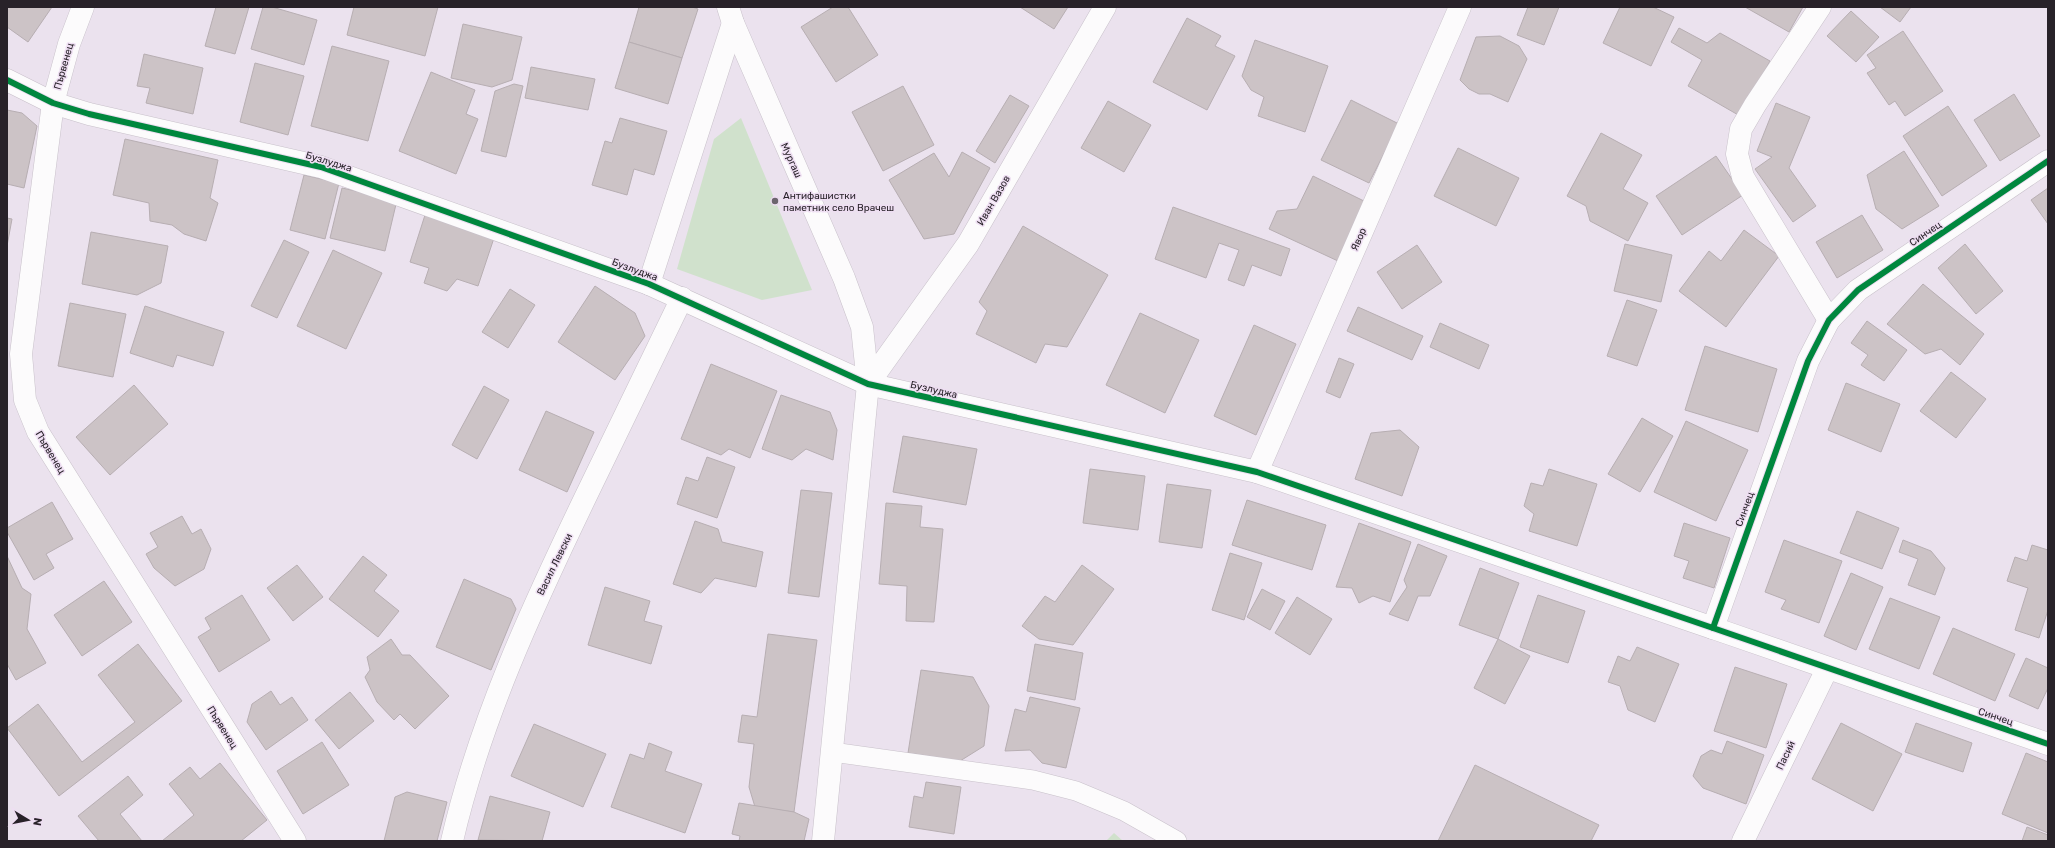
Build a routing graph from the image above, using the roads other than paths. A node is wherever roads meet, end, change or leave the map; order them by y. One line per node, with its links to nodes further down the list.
1 (83, 7): 7 (street, Първенец)
2 (1105, 7): 12 (street, Иван Вазов)
3 (1460, 7): 13 (street, Явор)
4 (1820, 7): 11 (street)
5 (730, 15): 9 (street); 12 (street, Мургаш)
6 (7, 80): 7 (street, Бузлуджа)
7 (53, 103): 9 (street, Бузлуджа); 18 (street, Първенец)
8 (2048, 161): 11 (street, Синчец)
9 (649, 284): 10 (street, Бузлуджа)
10 (682, 298): 12 (street, Бузлуджа); 19 (street, Васил Левски)
11 (1829, 320): 14 (street, Синчец)
12 (868, 384): 13 (street, Бузлуджа); 17 (street, Мургаш)
13 (1257, 472): 14 (street, Бузлуджа)
14 (1712, 628): 15 (street, Синчец)
15 (1827, 669): 16 (street, Синчец); 22 (street, Пасий)
16 (2048, 744)
17 (832, 752): 20 (street, Мургаш); 21 (lane)
18 (295, 841)
19 (452, 841)
20 (824, 841)
21 (1177, 841)
22 (1743, 841)

